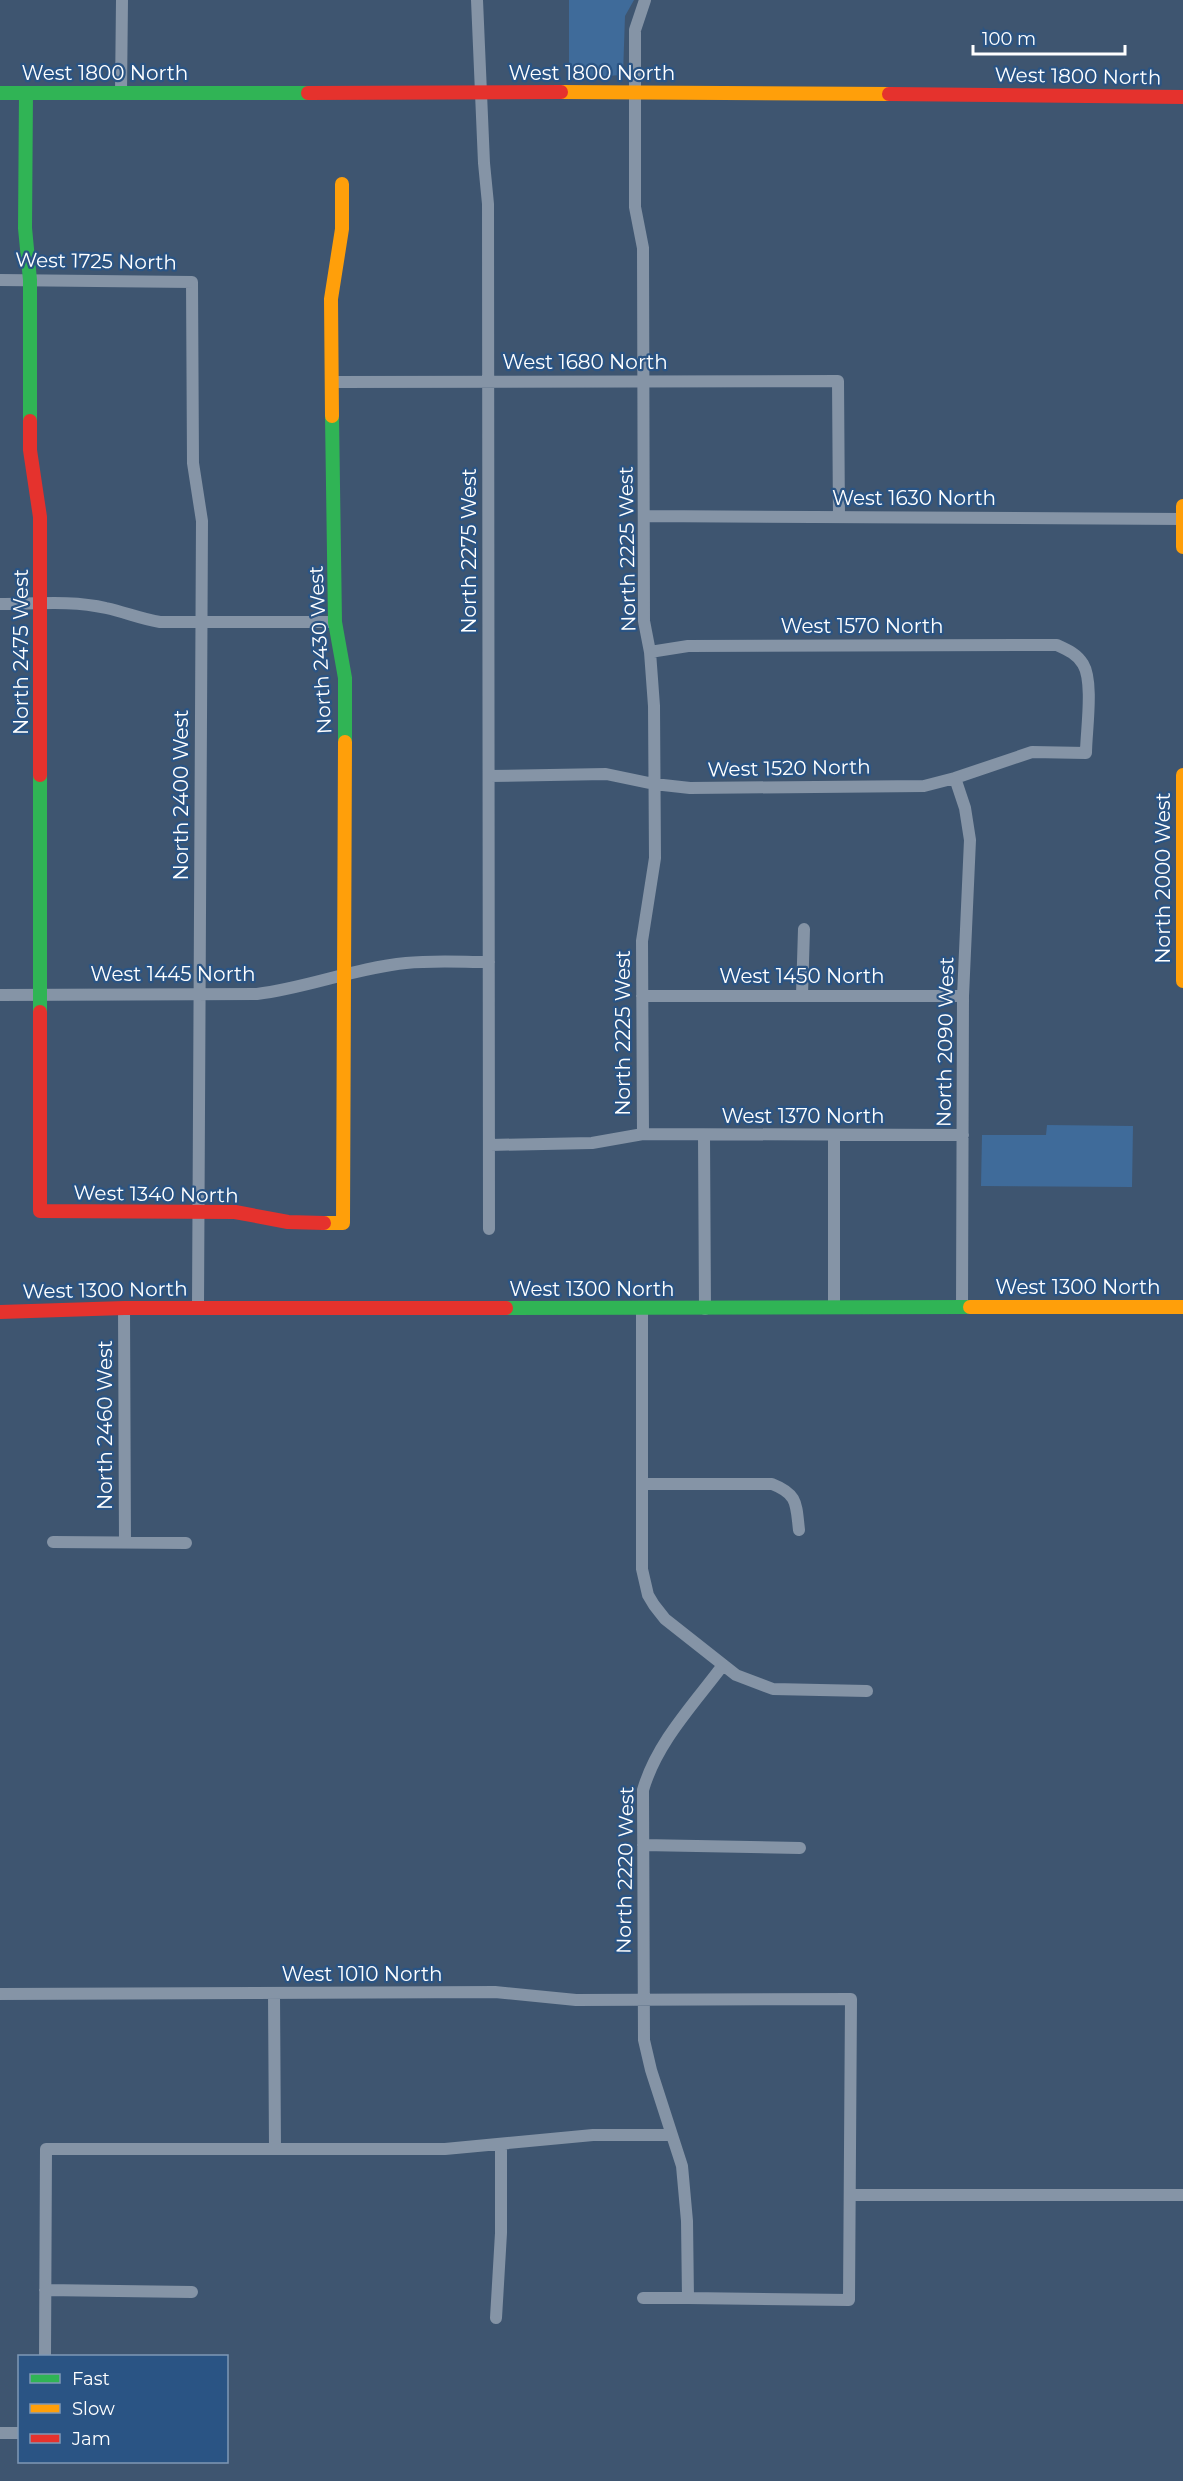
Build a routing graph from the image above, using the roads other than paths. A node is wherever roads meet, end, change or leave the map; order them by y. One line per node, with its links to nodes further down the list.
1 (122, 0): 8 (street)
2 (477, 0): 4 (street, North 2275 West)
3 (645, 0): 5 (street, North 2225 West)
4 (482, 92): 5 (street, West 1800 North); 8 (street, West 1800 North); 14 (street, North 2275 West)
5 (635, 92): 9 (street, West 1800 North); 15 (street, North 2225 West)
6 (0, 93): 7 (street, West 1800 North)
7 (26, 93): 8 (street, West 1800 North); 12 (street, North 2475 West)
8 (121, 93)
9 (1183, 97)
10 (342, 184): 16 (street, North 2430 West)
11 (0, 280): 12 (street, West 1725 North)
12 (30, 280): 13 (street, West 1725 North); 23 (street, North 2475 West)
13 (192, 282): 24 (street, North 2400 West)
14 (489, 381): 15 (street, West 1680 North); 16 (street, West 1680 North); 29 (street, North 2275 West)
15 (644, 381): 18 (street, North 2225 West); 19 (street, West 1680 North)
16 (332, 382): 25 (street, North 2430 West)
17 (1183, 506): 20 (street)
18 (644, 516): 19 (street, West 1630 North); 26 (street, North 2225 West)
19 (838, 517): 20 (street, West 1630 North)
20 (1183, 519): 21 (street)
21 (1183, 547)
22 (0, 604): 23 (street)
23 (40, 604): 24 (street); 38 (street, North 2475 West)
24 (201, 622): 25 (street); 36 (street, North 2400 West)
25 (335, 622): 34 (street, North 2430 West)
26 (650, 652): 27 (street, West 1570 North); 31 (street, North 2225 West)
27 (1086, 753): 30 (street, West 1520 North)
28 (1183, 775): 35 (street, North 2000 West)
29 (489, 776): 31 (street, West 1520 North); 33 (street, North 2275 West)
30 (955, 778): 31 (street, West 1520 North); 41 (street, North 2090 West)
31 (654, 784): 40 (street, North 2225 West)
32 (804, 929): 39 (street)
33 (489, 962): 34 (street, West 1445 North); 46 (street, North 2275 West)
34 (344, 975): 36 (street, West 1445 North); 49 (street, North 2430 West)
35 (1183, 981)
36 (200, 994): 38 (street, West 1445 North); 48 (street, North 2400 West)
37 (0, 995): 38 (street, West 1445 North)
38 (40, 995): 47 (street, North 2475 West)
39 (802, 995): 40 (street, West 1450 North); 41 (street, West 1450 North)
40 (642, 996): 42 (street, North 2225 West)
41 (963, 996): 44 (street, North 2090 West)
42 (643, 1134): 45 (street, West 1370 North); 46 (street, West 1370 North)
43 (834, 1135): 44 (street, West 1370 North); 45 (street, West 1370 North); 56 (street)
44 (963, 1135): 57 (street, North 2090 West)
45 (704, 1136): 55 (street)
46 (490, 1145): 50 (street, North 2275 West)
47 (40, 1211): 48 (street, West 1340 North)
48 (199, 1213): 49 (street, West 1340 North); 53 (street, North 2400 West)
49 (343, 1223)
50 (489, 1229)
51 (1183, 1307): 57 (street, West 1300 North)
52 (124, 1308): 53 (street, West 1300 North); 58 (street, West 1300 North); 62 (street, North 2460 West)
53 (198, 1308): 54 (street, West 1300 North)
54 (642, 1308): 55 (street, West 1300 North); 59 (street)
55 (705, 1308): 56 (street, West 1300 North)
56 (834, 1308): 57 (street, West 1300 North)
57 (962, 1308)
58 (0, 1312)
59 (642, 1484): 60 (street); 64 (street)
60 (799, 1530)
61 (53, 1542): 62 (street)
62 (125, 1543): 63 (street)
63 (186, 1543)
64 (723, 1665): 65 (street); 66 (street, North 2220 West)
65 (867, 1691)
66 (643, 1845): 67 (street); 70 (street, North 2220 West)
67 (800, 1848)
68 (0, 1994): 69 (street, West 1010 North)
69 (274, 1994): 70 (street, West 1010 North); 73 (street)
70 (642, 2000): 71 (street, North 2220 West); 74 (street, West 1010 North)
71 (672, 2135): 72 (street); 79 (street, North 2220 West)
72 (501, 2144): 73 (street); 80 (street)
73 (275, 2148): 76 (street)
74 (850, 2195): 75 (street); 79 (street)
75 (1183, 2195)
76 (45, 2290): 77 (street); 81 (street)
77 (192, 2292)
78 (644, 2298): 79 (street)
79 (688, 2298)
80 (496, 2318)
81 (45, 2355)
82 (0, 2433): 83 (street)
83 (18, 2433)

